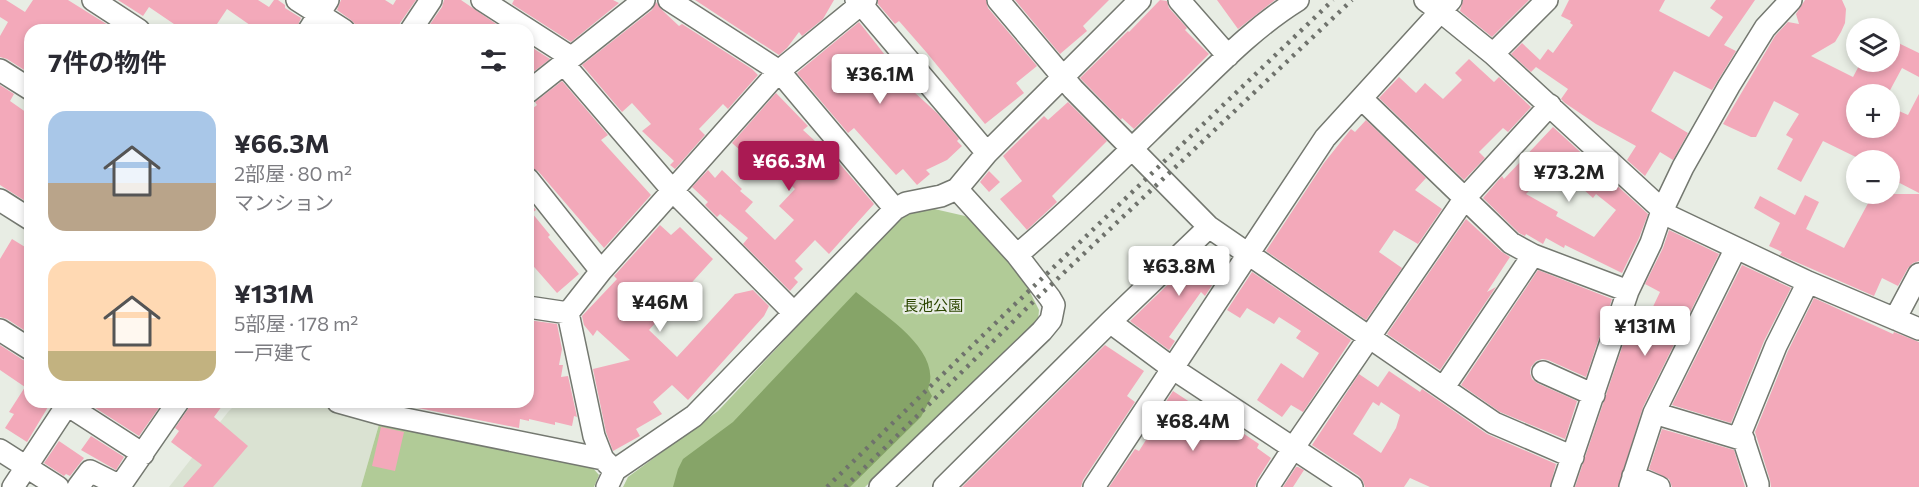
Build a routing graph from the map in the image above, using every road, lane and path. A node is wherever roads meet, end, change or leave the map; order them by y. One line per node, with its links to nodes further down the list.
1 (93, 0): 16 (street)
2 (297, 0): 15 (street)
3 (431, 0): 18 (street)
4 (482, 0): 19 (street)
5 (644, 0): 23 (street)
6 (998, 0): 26 (street)
7 (1140, 0): 26 (street)
8 (1179, 0): 22 (street)
9 (1298, 0): 22 (street)
10 (1547, 0): 21 (street)
11 (1791, 0): 39 (street)
12 (673, 1): 25 (street)
13 (861, 1): 25 (street); 32 (street)
14 (1439, 4): 21 (street); 29 (street)
15 (319, 15): 17 (street)
16 (130, 24)
17 (334, 24)
18 (415, 24)
19 (519, 24)
20 (534, 33): 23 (street)
21 (1493, 54): 30 (street)
22 (1228, 56): 31 (street)
23 (567, 61): 28 (street); 35 (street)
24 (0, 70): 27 (street)
25 (779, 71): 35 (street); 38 (street)
26 (1063, 78): 31 (street); 32 (street)
27 (24, 85)
28 (534, 87)
29 (1362, 99): 36 (street); 43 (street)
30 (1550, 105): 36 (street); 39 (street)
31 (1133, 148): 41 (street); 44 (street)
32 (987, 153): 34 (street)
33 (534, 186): 46 (street)
34 (957, 189): 38 (street); 44 (street)
35 (673, 191): 46 (street); 51 (street)
36 (1465, 198): 45 (street); 57 (street)
37 (0, 200): 40 (street)
38 (894, 209): 51 (street)
39 (1662, 211): 42 (street); 49 (street)
40 (24, 215)
41 (1209, 227): 43 (street); 54 (street)
42 (1736, 248): 48 (street); 67 (street)
43 (1247, 254): 57 (street); 59 (street)
44 (1017, 255): 79 (street)
45 (1533, 255): 49 (street); 61 (street)
46 (602, 271): 52 (street)
47 (1919, 274): 53 (street)
48 (1808, 282): 53 (street); 68 (street)
49 (1628, 291): 62 (street)
50 (534, 308): 52 (street)
51 (794, 313): 74 (street)
52 (568, 314): 74 (street)
53 (1895, 319): 55 (street)
54 (1110, 322): 59 (street); 80 (street)
55 (1919, 329)
56 (0, 330): 58 (street)
57 (1370, 336): 61 (street); 69 (street)
58 (24, 345)
59 (1172, 368): 69 (street); 81 (street)
60 (1543, 372): 62 (street)
61 (1444, 387): 72 (street)
62 (1593, 395): 72 (street)
63 (65, 408): 73 (street)
64 (74, 408): 71 (street)
65 (174, 408): 71 (street)
66 (360, 408): 74 (street)
67 (1654, 413): 68 (street); 75 (street)
68 (1744, 440): 86 (street)
69 (1294, 447): 82 (street); 83 (street)
70 (0, 450): 73 (street)
71 (143, 454): 78 (street)
72 (1573, 457): 84 (street)
73 (26, 467): 76 (street); 77 (street)
74 (608, 472)
75 (1632, 481): 85 (street)
76 (14, 487)
77 (58, 487)
78 (78, 487)
79 (880, 487)
80 (944, 487)
81 (1095, 487)
82 (1268, 487)
83 (1352, 487)
84 (1562, 487)
85 (1659, 487)
86 (1758, 487)

